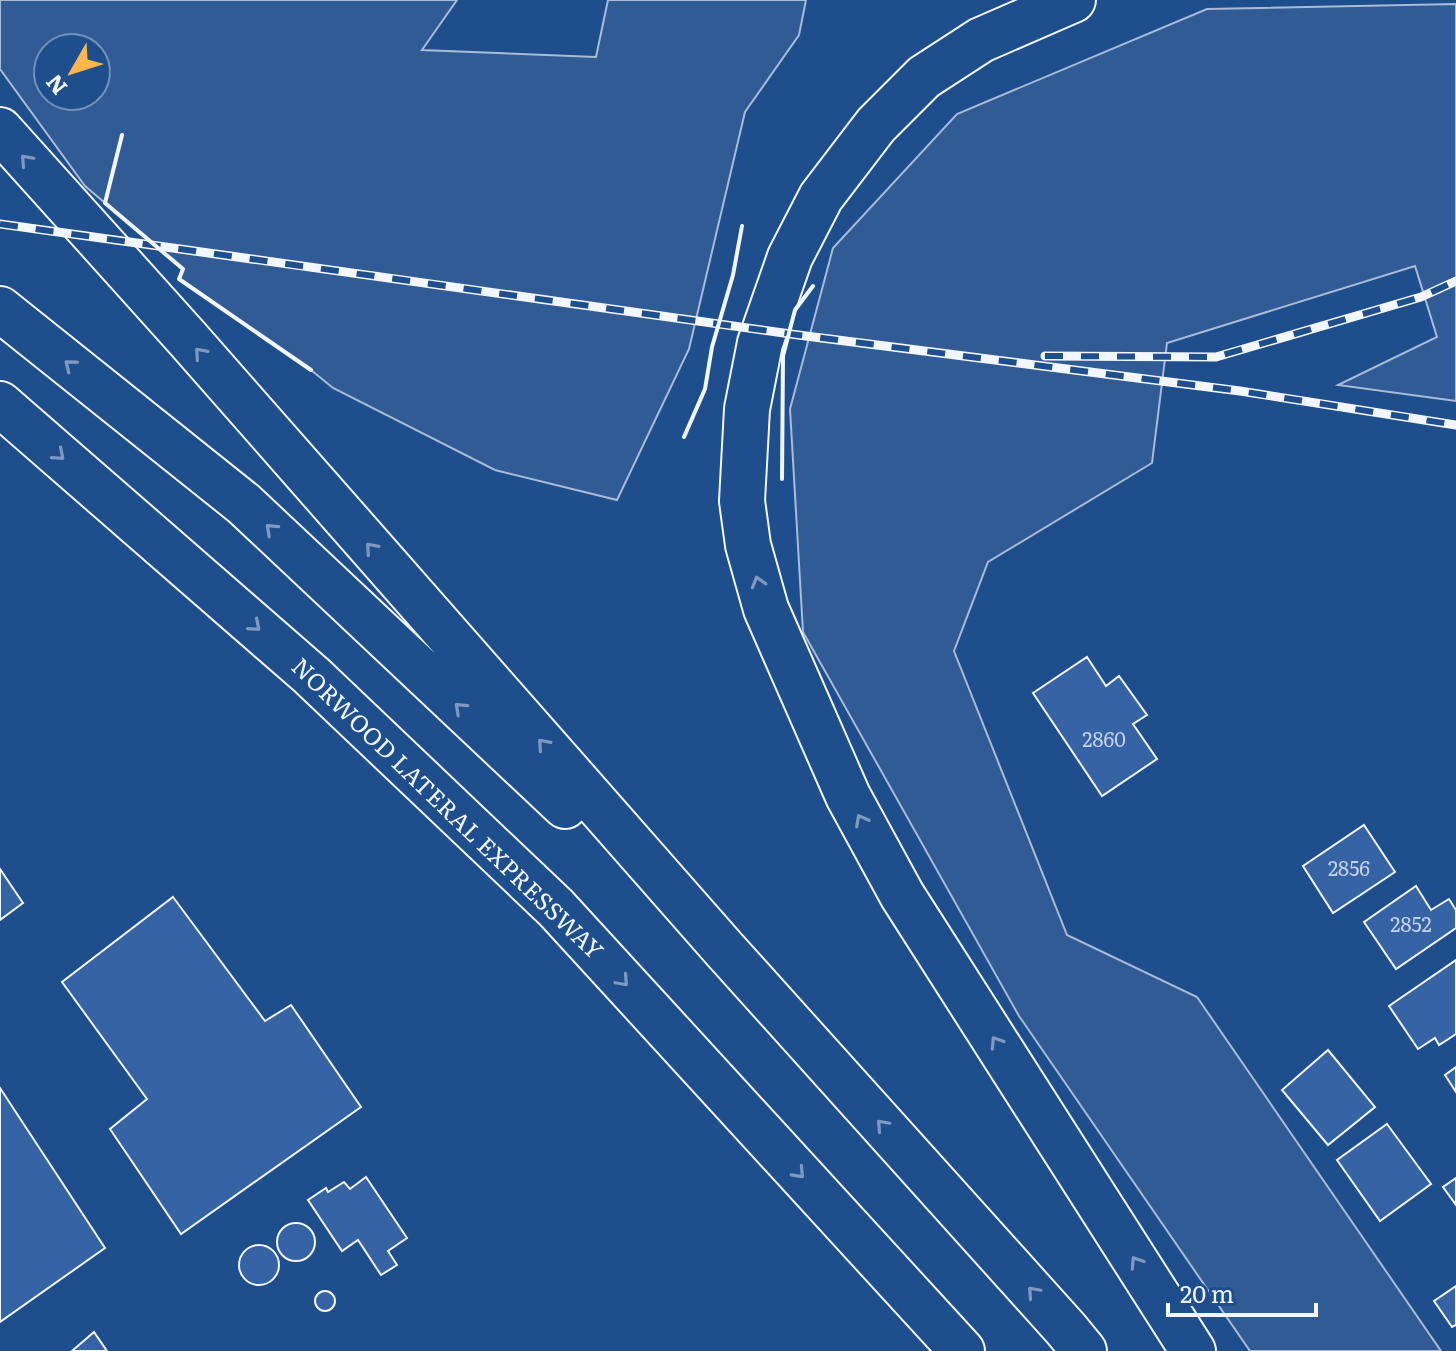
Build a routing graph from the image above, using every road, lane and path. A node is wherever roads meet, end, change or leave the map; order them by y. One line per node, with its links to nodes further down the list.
1 (1073, 0): 8 (highway, one-way to 1)
2 (0, 130): 5 (highway, one-way to 2)
3 (0, 309): 5 (highway, one-way to 3)
4 (0, 404): 6 (highway, NORWOOD LATERAL EXPRESSWAY, one-way to 6)
5 (724, 949): 7 (highway, one-way to 5)
6 (962, 1351)
7 (1084, 1351)
8 (1193, 1351)

